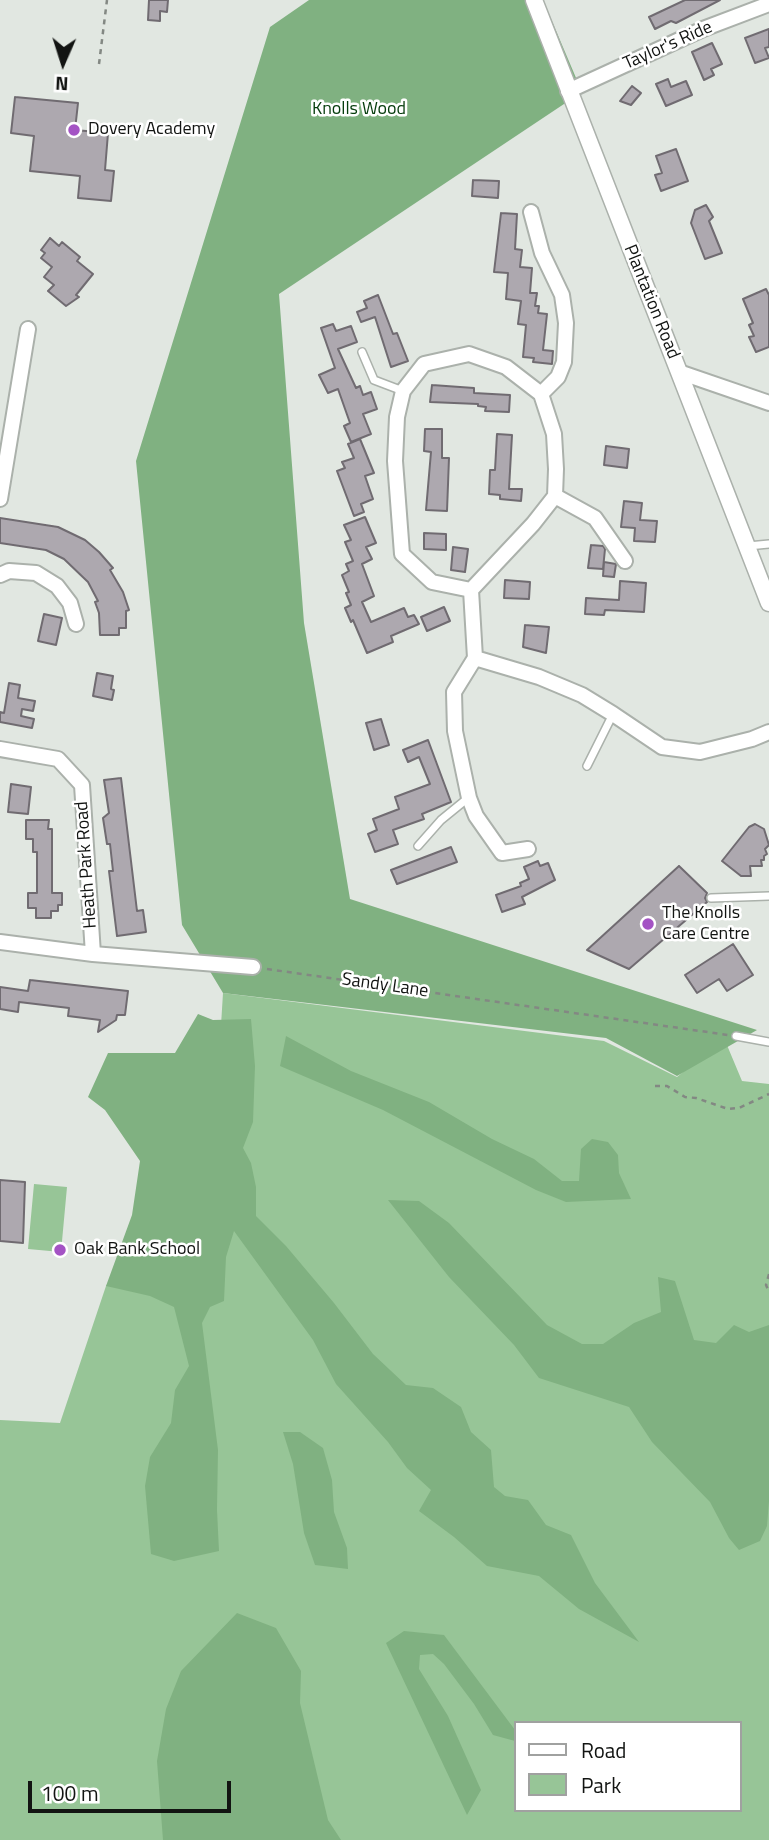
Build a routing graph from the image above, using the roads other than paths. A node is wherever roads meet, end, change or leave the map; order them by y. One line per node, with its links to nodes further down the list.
1 (534, 0): 4 (street, Plantation Road)
2 (769, 4): 3 (street, Taylor's Ride)
3 (751, 5): 4 (street, Taylor's Ride)
4 (568, 92): 8 (street, Plantation Road)
5 (531, 212): 10 (street)
6 (28, 329): 13 (street)
7 (362, 352): 9 (lane)
8 (679, 372): 11 (street); 15 (street, Plantation Road)
9 (403, 391): 10 (street); 18 (street)
10 (541, 394): 12 (street)
11 (769, 403)
12 (555, 496): 16 (street); 18 (street)
13 (0, 499)
14 (769, 544): 15 (lane)
15 (748, 546): 19 (street, Plantation Road)
16 (625, 561)
17 (0, 575): 20 (street)
18 (471, 590): 21 (street)
19 (769, 603)
20 (76, 624)
21 (475, 658): 22 (street); 26 (street)
22 (613, 713): 23 (street); 25 (lane)
23 (769, 732)
24 (0, 749): 32 (street, Heath Park Road)
25 (587, 766)
26 (469, 797): 27 (lane); 28 (street)
27 (418, 846)
28 (528, 849)
29 (769, 897): 30 (lane)
30 (711, 898)
31 (0, 942): 32 (street)
32 (93, 954): 33 (street)
33 (253, 967)
34 (736, 1036): 35 (lane)
35 (769, 1042)

